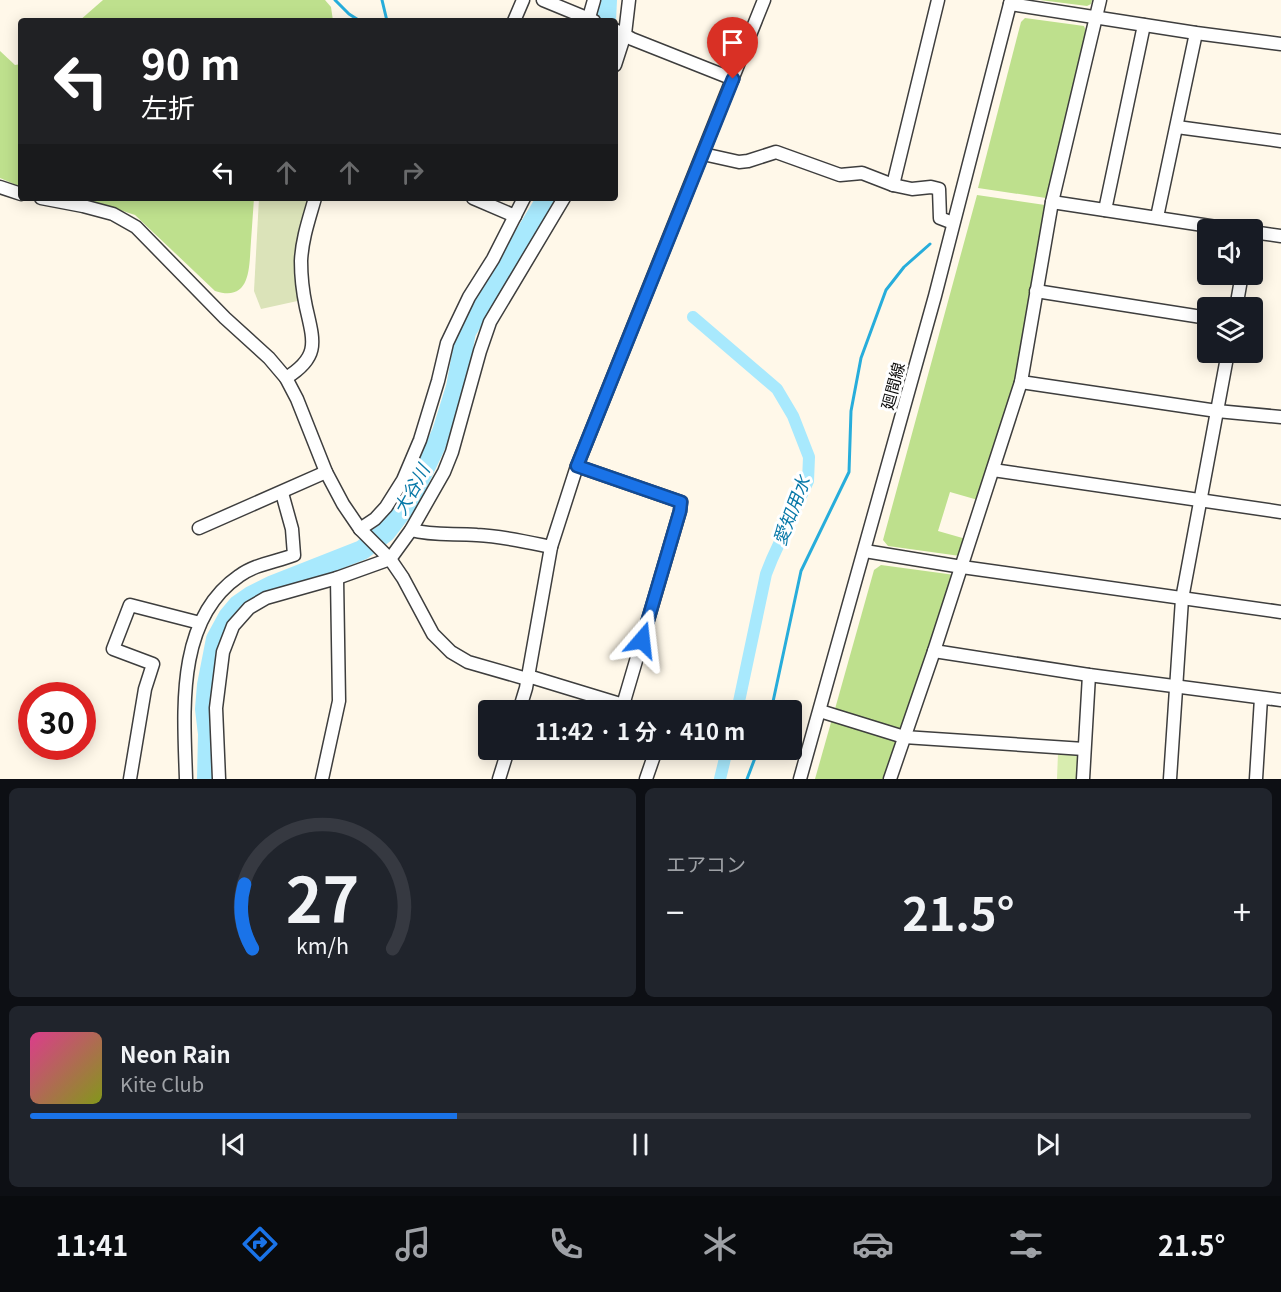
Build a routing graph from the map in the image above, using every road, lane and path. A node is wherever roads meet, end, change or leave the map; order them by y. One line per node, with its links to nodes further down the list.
1 (523, 0): 10 (street)
2 (543, 0): 11 (street)
3 (594, 0): 12 (street)
4 (628, 0): 14 (street)
5 (764, 0): 17 (street)
6 (938, 0): 21 (street)
7 (1100, 0): 9 (street)
8 (1010, 2): 9 (street); 33 (street, 廻間線)
9 (1095, 17): 13 (street); 29 (street)
10 (515, 18)
11 (585, 18)
12 (590, 18)
13 (1144, 25): 15 (street); 30 (street)
14 (620, 32): 17 (street)
15 (1196, 33): 16 (street); 18 (street)
16 (1281, 44)
17 (733, 79): 20 (street)
18 (1177, 127): 19 (street); 32 (street)
19 (1281, 141)
20 (703, 154): 21 (street); 44 (street)
21 (893, 185): 33 (street)
22 (0, 187): 23 (street)
23 (18, 193)
24 (57, 201): 40 (street)
25 (314, 201): 40 (street)
26 (480, 201): 31 (street)
27 (522, 201): 31 (street)
28 (562, 201): 51 (street)
29 (1052, 202): 30 (street); 37 (street)
30 (1105, 210): 32 (street)
31 (515, 216): 52 (street)
32 (1157, 217): 34 (street)
33 (953, 223): 54 (street, 廻間線)
34 (1197, 224)
35 (1263, 234): 36 (street)
36 (1281, 236)
37 (1036, 291): 38 (street); 41 (street)
38 (1197, 316)
39 (1226, 363): 42 (street)
40 (286, 378): 46 (street)
41 (1021, 382): 42 (street); 45 (street)
42 (1217, 411): 43 (street); 48 (street)
43 (1281, 417)
44 (577, 466): 53 (street); 68 (street)
45 (993, 470): 48 (street); 56 (street)
46 (326, 472): 47 (street); 52 (street)
47 (282, 493): 50 (street); 60 (street)
48 (1200, 500): 49 (street); 58 (street)
49 (1281, 512)
50 (199, 528)
51 (411, 530): 53 (street); 55 (street)
52 (363, 531): 55 (street)
53 (551, 547): 63 (street)
54 (865, 551): 56 (street); 70 (street, 廻間線)
55 (390, 560): 57 (street); 63 (street)
56 (962, 567): 58 (street); 61 (street)
57 (338, 578): 77 (street); 78 (street)
58 (1182, 599): 59 (street); 64 (street)
59 (1281, 612)
60 (200, 622): 75 (street); 76 (street)
61 (934, 651): 62 (street); 71 (street)
62 (1089, 675): 64 (street); 72 (street)
63 (528, 677): 66 (street); 67 (street)
64 (1175, 686): 65 (street); 84 (street)
65 (1261, 698): 69 (street); 85 (street)
66 (522, 700)
67 (606, 700)
68 (624, 700)
69 (1281, 700)
70 (820, 711): 71 (street); 81 (street, 廻間線)
71 (904, 737): 72 (street); 82 (street)
72 (1084, 749): 83 (street)
73 (505, 760): 79 (street)
74 (653, 760): 80 (street)
75 (130, 779)
76 (186, 779)
77 (219, 779)
78 (322, 779)
79 (499, 779)
80 (646, 779)
81 (800, 779)
82 (890, 779)
83 (1083, 779)
84 (1170, 779)
85 (1256, 779)

